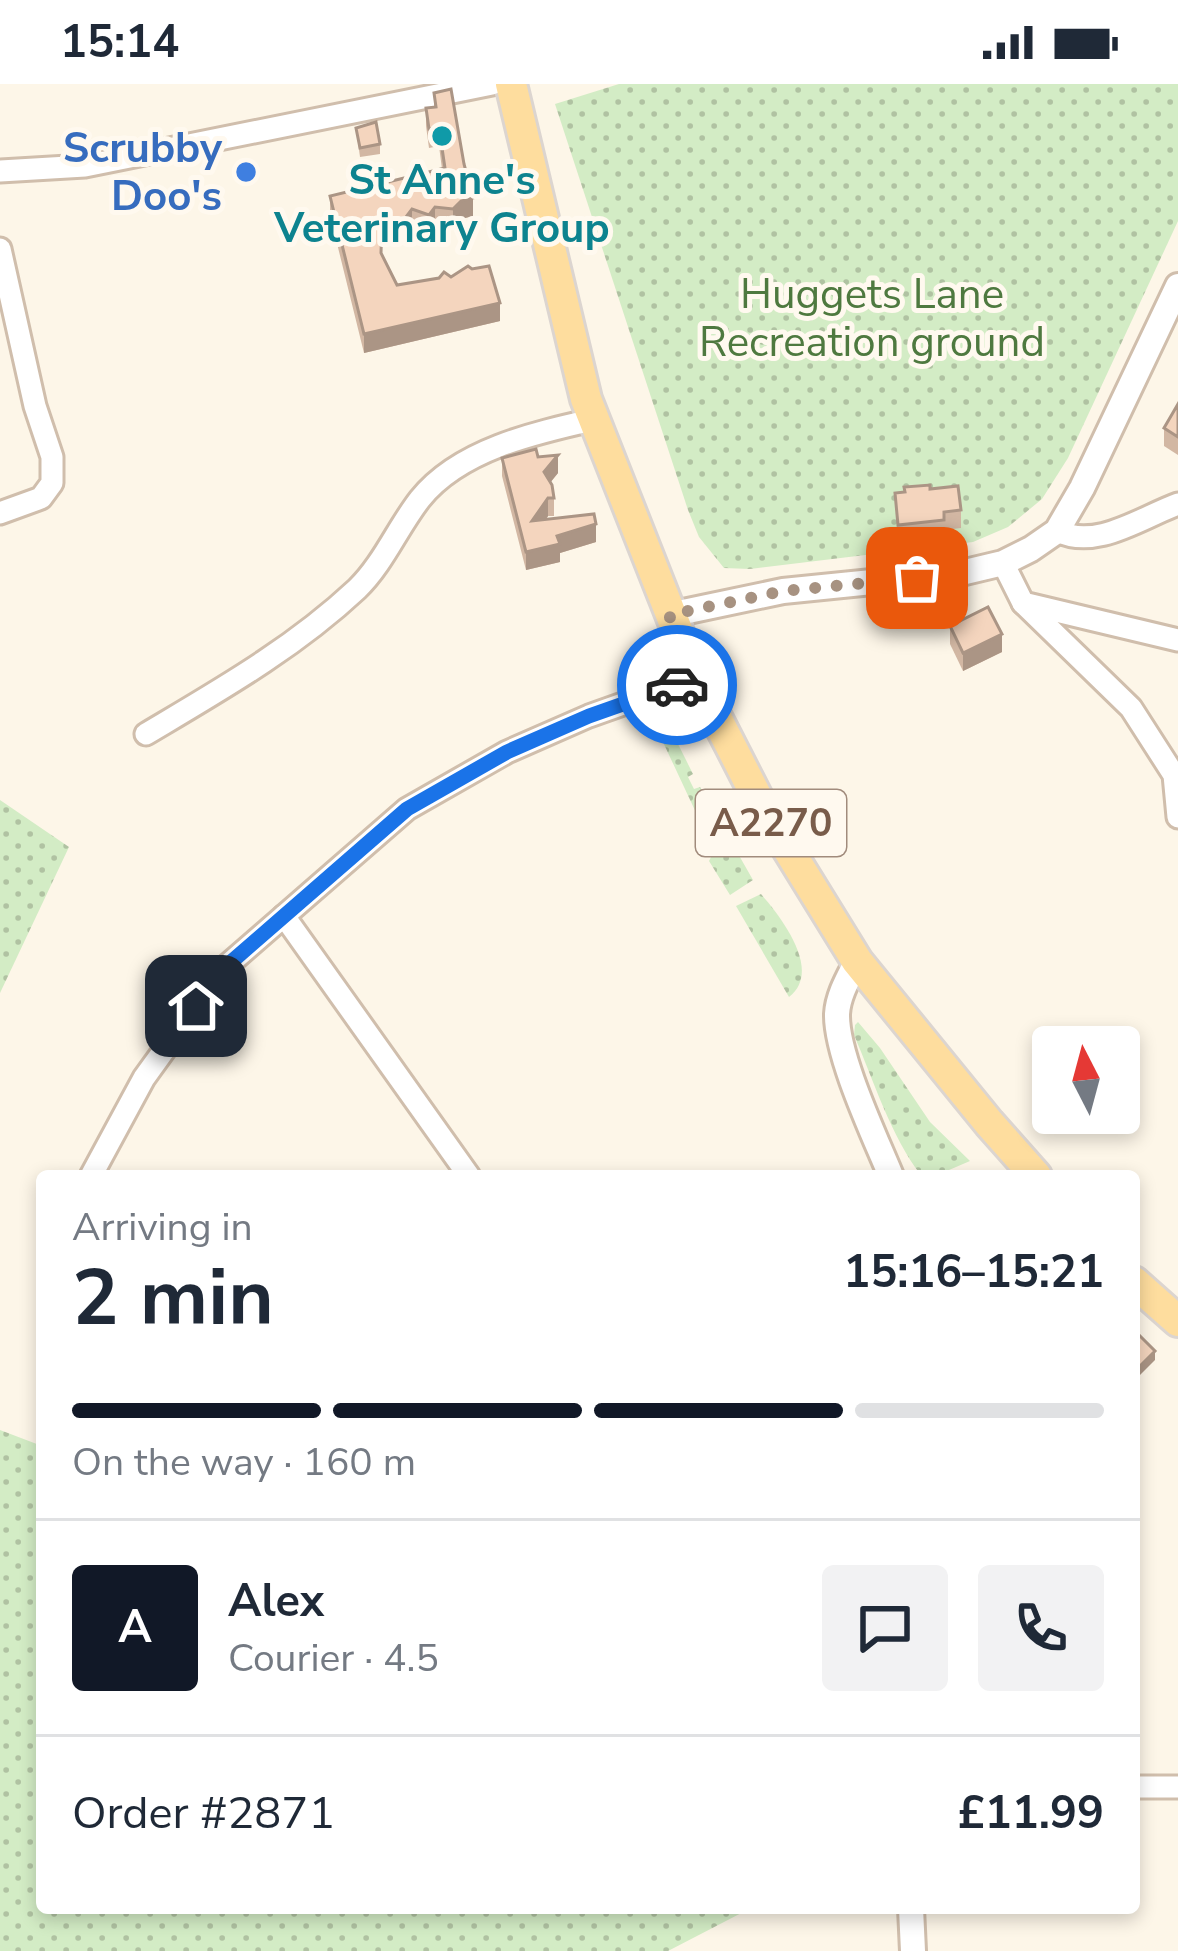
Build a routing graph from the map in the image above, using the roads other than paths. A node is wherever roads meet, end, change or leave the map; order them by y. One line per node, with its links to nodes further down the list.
1 (492, 84): 3 (street)
2 (511, 84): 6 (main road, A2270)
3 (0, 171)
4 (0, 249): 8 (street)
5 (1178, 286): 9 (street)
6 (592, 420): 12 (main road, A2270); 15 (street)
7 (1178, 505): 9 (street)
8 (0, 513)
9 (1057, 531): 10 (street)
10 (1003, 562): 11 (street); 12 (street)
11 (1023, 603): 13 (street); 16 (street)
12 (669, 615): 14 (main road, A2270)
13 (1178, 640)
14 (696, 678): 17 (street); 18 (main road, A2270)
15 (146, 734)
16 (1178, 817)
17 (284, 916): 19 (street); 20 (street)
18 (857, 961): 21 (street); 22 (main road, A2270)
19 (94, 1170)
20 (465, 1170)
21 (889, 1170)
22 (1031, 1170)
23 (1140, 1287): 24 (main road)
24 (1178, 1321)
25 (1140, 1786): 26 (street)
26 (1178, 1787)
27 (911, 1914): 28 (street)
28 (914, 1951)

